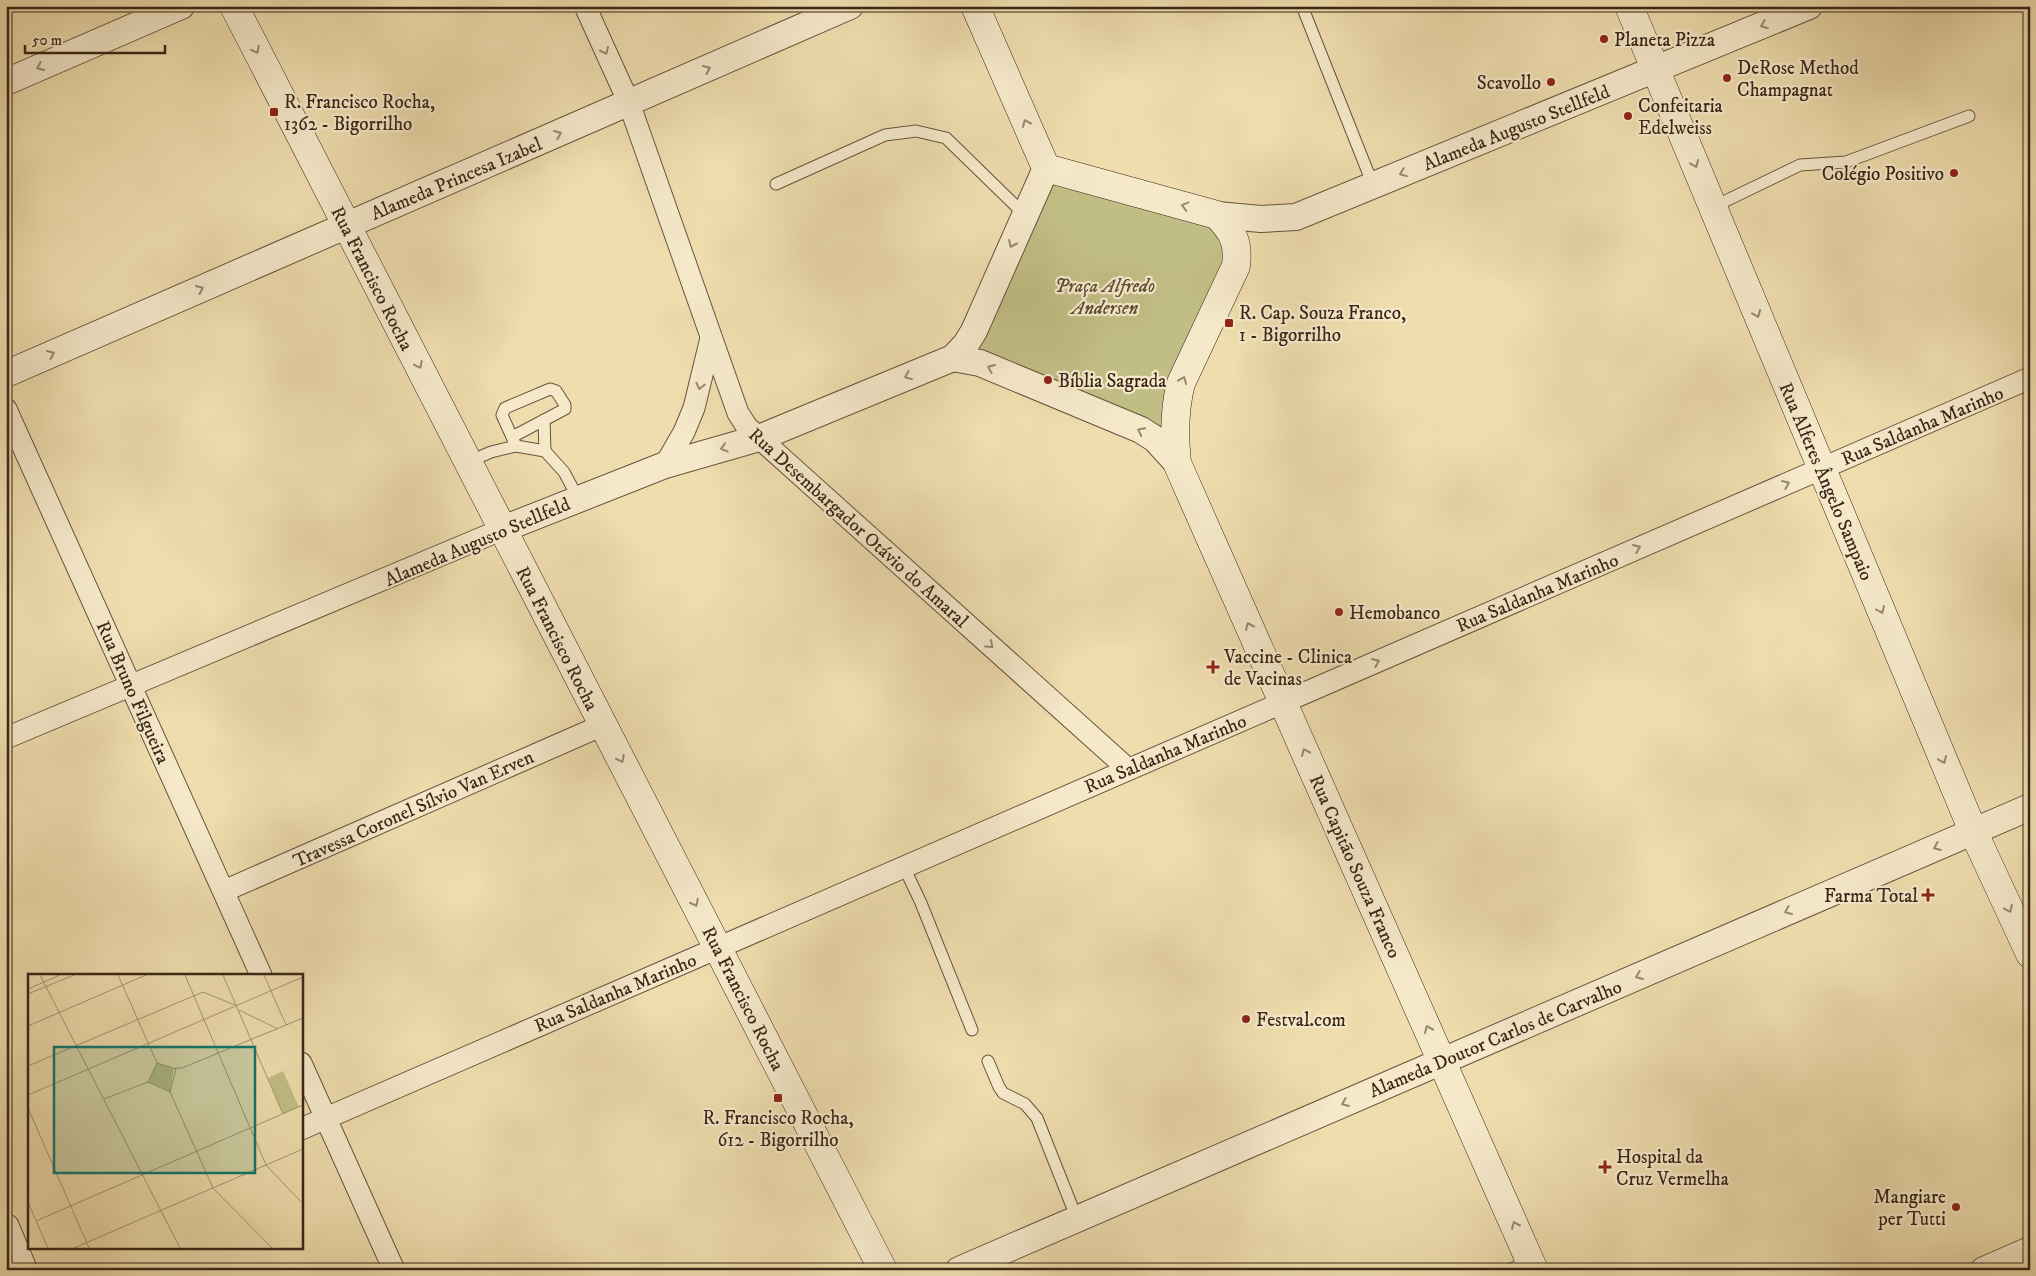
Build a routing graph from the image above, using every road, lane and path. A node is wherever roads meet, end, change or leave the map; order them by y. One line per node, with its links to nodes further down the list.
1 (181, 6): 11 (street, one-way to 11)
2 (234, 6): 20 (main road, Rua Francisco Rocha, one-way to 20)
3 (585, 6): 12 (street, Rua Desembargador Otávio do Amaral, one-way to 12)
4 (850, 6): 9 (street, Alameda Princesa Izabel)
5 (975, 6): 14 (main road, one-way to 5)
6 (1302, 6): 16 (lane)
7 (1629, 6): 10 (main road, Rua Alferes Ângelo Sampaio)
8 (1809, 6): 10 (street, Alameda Augusto Stellfeld, one-way to 10)
9 (813, 14): 12 (street, Alameda Princesa Izabel, one-way to 9)
10 (1655, 69): 16 (street, Alameda Augusto Stellfeld, one-way to 16); 17 (main road, Rua Alferes Ângelo Sampaio, one-way to 17)
11 (6, 82)
12 (629, 103): 20 (street, Alameda Princesa Izabel, one-way to 12); 21 (street, Rua Desembargador Otávio do Amaral)
13 (1969, 116): 17 (lane)
14 (1046, 168): 18 (street); 19 (main road, one-way to 14)
15 (776, 184): 18 (lane)
16 (1373, 185): 19 (street, Alameda Augusto Stellfeld)
17 (1713, 207): 33 (main road, Rua Alferes Ângelo Sampaio, one-way to 33)
18 (1025, 215): 22 (street, one-way to 22)
19 (1217, 215): 31 (main road, one-way to 19)
20 (347, 226): 23 (street, Alameda Princesa Izabel, one-way to 20); 30 (main road, Rua Francisco Rocha, one-way to 30)
21 (711, 338): 27 (street, Rua Desembargador Otávio do Amaral); 32 (street, one-way to 32)
22 (953, 358): 27 (street, Alameda Augusto Stellfeld, one-way to 27); 31 (street, one-way to 22)
23 (6, 374)
24 (2030, 378): 33 (street, Rua Saldanha Marinho)
25 (6, 409): 36 (street, Rua Bruno Filgueira)
26 (544, 420): 28 (lane); 28 (lane); 29 (lane)
27 (759, 438): 32 (street, Alameda Augusto Stellfeld, one-way to 32); 40 (street, Rua Desembargador Otávio do Amaral, one-way to 40)
28 (514, 441): 29 (lane); 30 (lane)
29 (545, 451): 34 (lane)
30 (468, 462): 35 (main road, Rua Francisco Rocha)
31 (1177, 463): 37 (main road, Rua Capitão Souza Franco, one-way to 31)
32 (665, 465): 34 (street, Alameda Augusto Stellfeld)
33 (1822, 468): 37 (street, Rua Saldanha Marinho, one-way to 33); 42 (main road, Rua Alferes Ângelo Sampaio, one-way to 42)
34 (578, 498): 35 (street, Alameda Augusto Stellfeld)
35 (503, 529): 36 (street, Alameda Augusto Stellfeld); 38 (main road, Rua Francisco Rocha)
36 (131, 686): 39 (street, Alameda Augusto Stellfeld); 44 (street, Rua Bruno Filgueira)
37 (1283, 702): 40 (street, Rua Saldanha Marinho); 50 (main road, Rua Capitão Souza Franco, one-way to 37)
38 (603, 725): 44 (street, Travessa Coronel Sílvio Van Erven); 45 (main road, Rua Francisco Rocha, one-way to 45)
39 (6, 738)
40 (1128, 769): 43 (street, Rua Saldanha Marinho)
41 (2030, 806): 42 (street, Alameda Doutor Carlos de Carvalho)
42 (1973, 831): 46 (main road, Rua Alferes Ângelo Sampaio, one-way to 46); 50 (street, Alameda Doutor Carlos de Carvalho, one-way to 50)
43 (904, 867): 45 (street, Rua Saldanha Marinho); 48 (lane)
44 (224, 891): 47 (street, Rua Bruno Filgueira)
45 (718, 948): 52 (street, Rua Saldanha Marinho); 60 (main road, Rua Francisco Rocha)
46 (2030, 954)
47 (261, 974)
48 (972, 1030)
49 (988, 1061): 54 (lane)
50 (1442, 1061): 54 (street, Alameda Doutor Carlos de Carvalho, one-way to 54); 58 (main road, Rua Capitão Souza Franco, one-way to 50)
51 (302, 1065): 52 (street)
52 (326, 1118): 53 (street, Rua Saldanha Marinho); 59 (street)
53 (302, 1129)
54 (1077, 1219): 61 (street, Alameda Doutor Carlos de Carvalho)
55 (6, 1227): 57 (street)
56 (2030, 1250): 62 (street)
57 (19, 1256)
58 (1525, 1267)
59 (394, 1270)
60 (883, 1270)
61 (959, 1270)
62 (1984, 1270)

